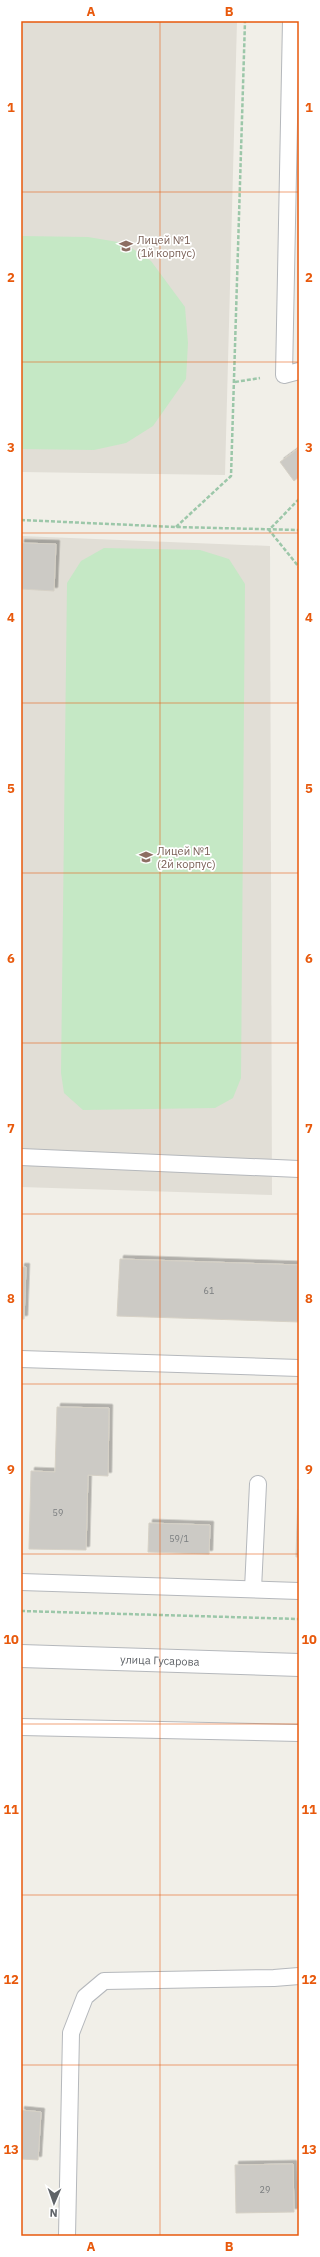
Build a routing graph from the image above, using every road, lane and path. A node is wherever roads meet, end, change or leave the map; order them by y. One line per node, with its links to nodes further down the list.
1 (245, 21): 6 (path)
2 (291, 21): 3 (lane)
3 (299, 371)
4 (299, 499): 7 (path)
5 (21, 520): 6 (path)
6 (176, 527): 7 (path)
7 (269, 530): 8 (path); 9 (path)
8 (299, 530)
9 (299, 567)
10 (21, 1157): 11 (lane)
11 (299, 1169)
12 (21, 1359): 13 (lane)
13 (299, 1368)
14 (258, 1484): 16 (lane)
15 (21, 1582): 16 (lane)
16 (253, 1588): 17 (lane)
17 (299, 1591)
18 (21, 1611): 19 (path)
19 (299, 1619)
20 (21, 1656): 21 (street, улица Гусарова)
21 (299, 1665)
22 (21, 1727): 23 (lane)
23 (299, 1733)
24 (299, 1976): 25 (lane)
25 (67, 2236)

